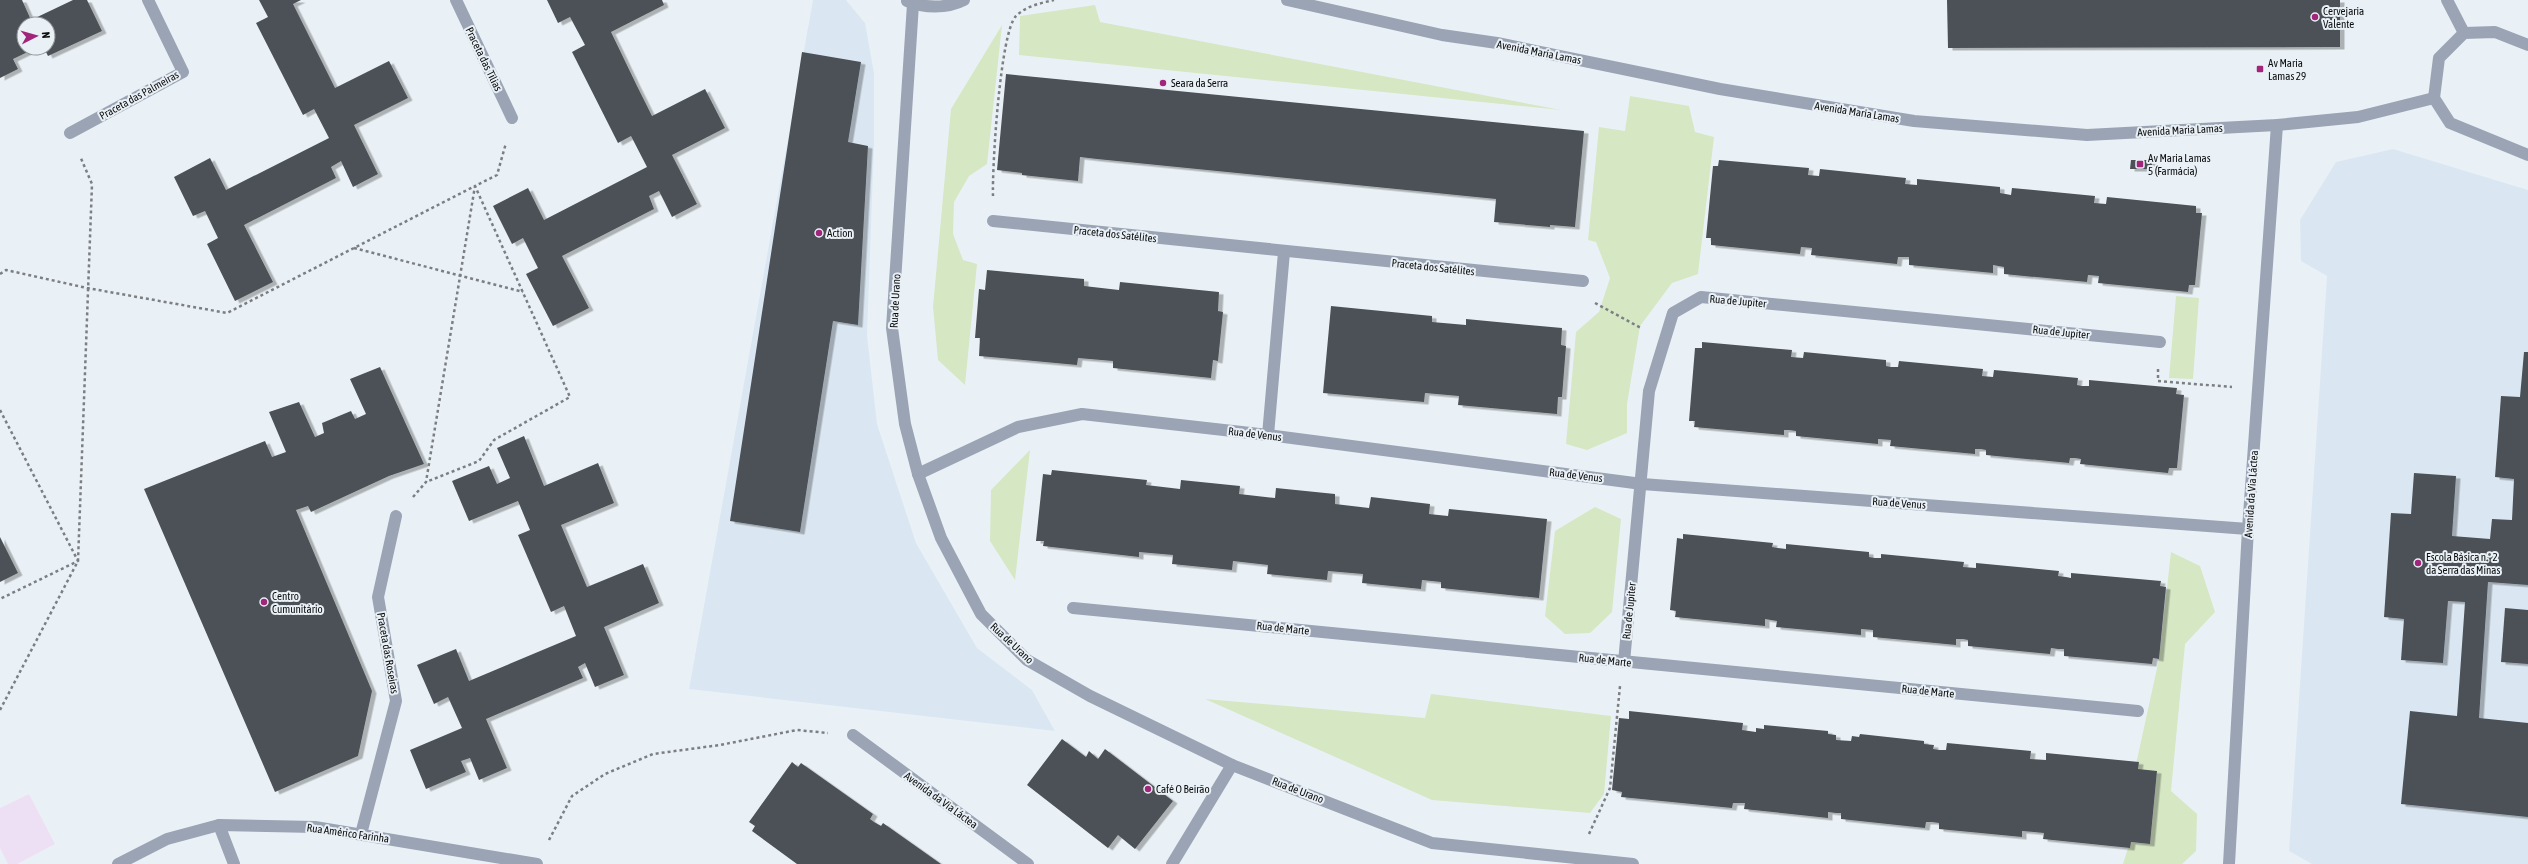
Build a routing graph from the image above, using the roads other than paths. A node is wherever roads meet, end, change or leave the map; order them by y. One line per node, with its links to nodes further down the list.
1 (148, 0): 12 (street, Praceta das Palmeiras)
2 (456, 0): 10 (street, Praceta das Tílias)
3 (964, 0): 6 (street)
4 (1287, 0): 11 (street, Avenida Maria Lamas)
5 (2447, 0): 7 (street)
6 (909, 2): 19 (street, Rua de Urano)
7 (2464, 33): 8 (street); 9 (street)
8 (2528, 45)
9 (2434, 98): 11 (street, Avenida Maria Lamas); 13 (street)
10 (512, 118)
11 (2277, 125): 22 (street, Avenida da Via Láctea)
12 (70, 133)
13 (2528, 155)
14 (993, 221): 15 (street, Praceta dos Satélites)
15 (1284, 252): 16 (street, Praceta dos Satélites); 18 (street)
16 (1583, 281)
17 (2160, 342): 20 (street, Rua de Jupiter)
18 (1268, 435): 19 (street, Rua de Venus); 20 (street, Rua de Venus)
19 (918, 474): 27 (street, Rua de Urano)
20 (1642, 484): 22 (street, Rua de Venus); 24 (street, Rua de Jupiter)
21 (396, 516): 29 (street, Praceta das Roseiras)
22 (2248, 529): 36 (street, Avenida da Via Láctea)
23 (1073, 608): 24 (street, Rua de Marte)
24 (1624, 662): 25 (street, Rua de Marte)
25 (2138, 712)
26 (853, 735): 33 (street, Avenida da Via Láctea)
27 (1232, 765): 34 (street); 35 (street, Rua de Urano)
28 (219, 825): 29 (street, Rua Américo Farinha); 30 (street, Rua Américo Farinha); 31 (street)
29 (360, 834): 32 (street, Rua Américo Farinha)
30 (118, 864)
31 (234, 864)
32 (537, 864)
33 (1028, 864)
34 (1172, 864)
35 (1633, 864)
36 (2229, 864)

